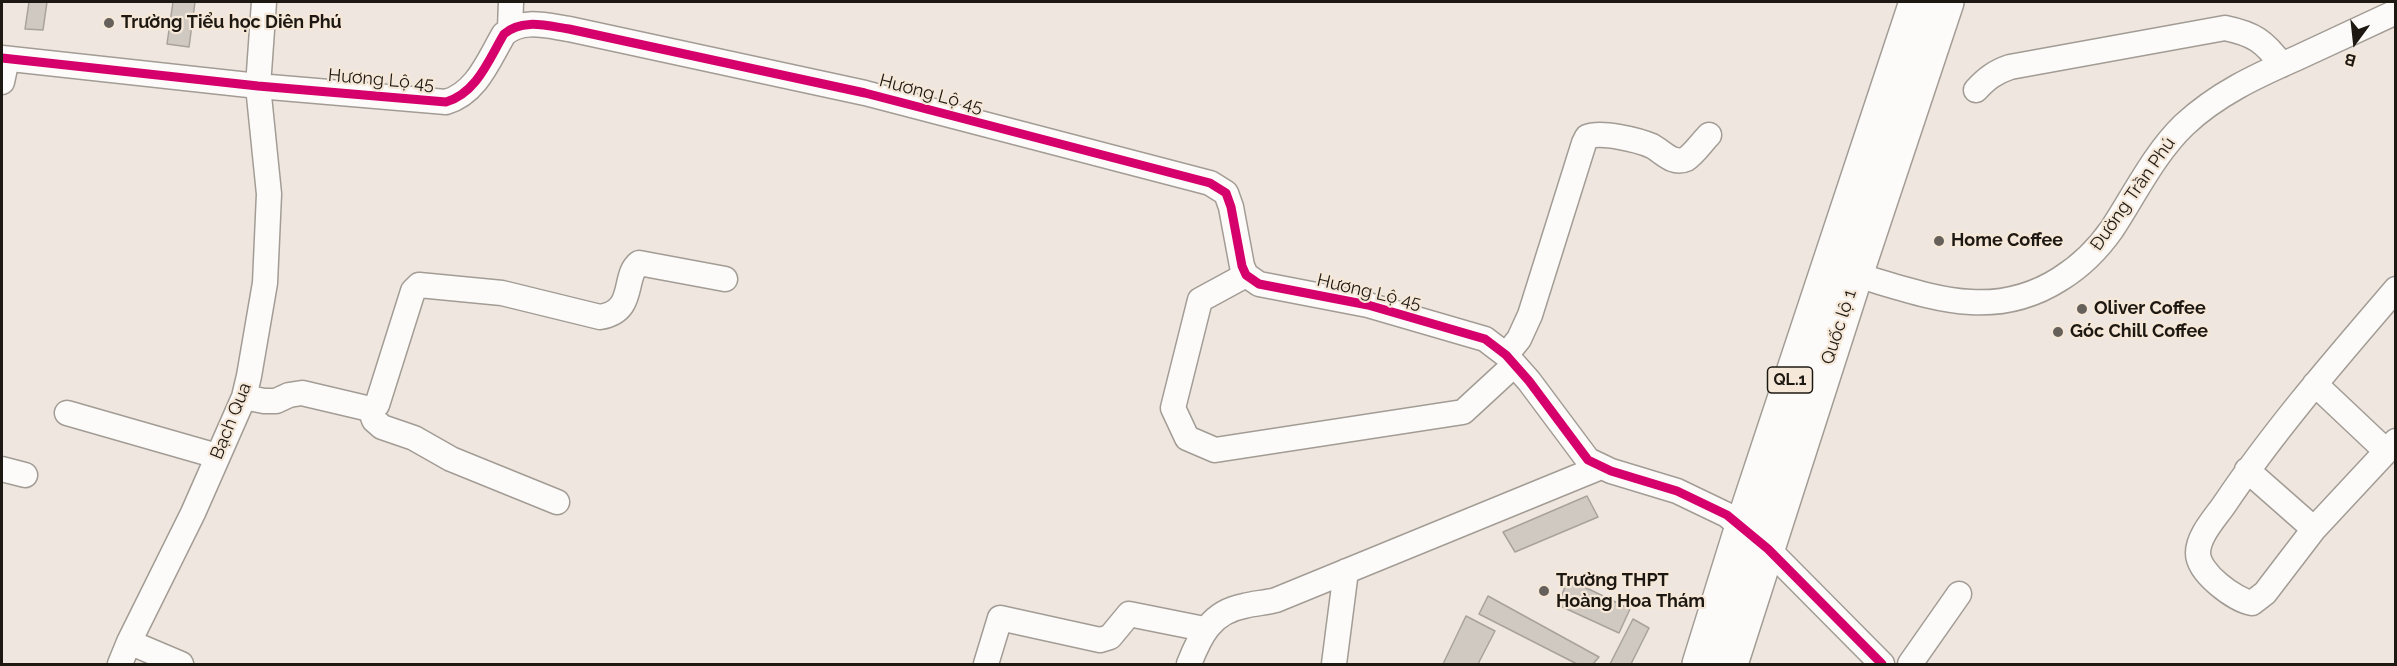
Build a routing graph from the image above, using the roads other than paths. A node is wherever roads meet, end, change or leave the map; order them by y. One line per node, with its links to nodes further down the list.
1 (264, 2): 9 (street, Bạch Qua)
2 (511, 2): 6 (street)
3 (1916, 2): 28 (highway, Quốc lộ 1 / QL.1)
4 (1947, 2): 13 (highway, Quốc lộ 1 / QL.1)
5 (2396, 12): 7 (street, Đường Trần Phú)
6 (510, 28): 9 (street, Hương Lộ 45); 12 (street, Hương Lộ 45)
7 (2282, 64): 10 (street); 13 (street, Đường Trần Phú)
8 (3, 66): 9 (street, Hương Lộ 45)
9 (258, 86): 18 (street, Bạch Qua)
10 (1976, 90)
11 (1709, 135): 16 (street)
12 (1246, 275): 16 (street, Hương Lộ 45); 16 (street)
13 (1856, 275): 30 (highway, Quốc lộ 1 / QL.1)
14 (725, 279): 19 (street)
15 (2396, 289): 17 (street)
16 (1510, 360): 23 (street, Hương Lộ 45)
17 (2315, 384): 21 (street); 25 (street)
18 (243, 397): 19 (street); 22 (street, Bạch Qua)
19 (370, 410): 27 (street)
20 (67, 413): 22 (street)
21 (2391, 446): 29 (street)
22 (218, 456): 34 (street, Bạch Qua)
23 (1601, 467): 28 (street, Hương Lộ 45); 31 (street)
24 (2, 469): 26 (street)
25 (2247, 470): 29 (street); 29 (street)
26 (25, 475)
27 (556, 502)
28 (1742, 526): 30 (street, Hương Lộ 45); 40 (highway, Quốc lộ 1 / QL.1)
29 (2314, 529)
30 (1768, 549): 41 (highway, Quốc lộ 1 / QL.1); 42 (street, Hương Lộ 45)
31 (1346, 571): 33 (street); 39 (street)
32 (1959, 594): 43 (street)
33 (1204, 629): 37 (street); 38 (street)
34 (129, 642): 35 (street, Bạch Qua); 36 (street)
35 (120, 664)
36 (181, 664)
37 (986, 664)
38 (1189, 664)
39 (1334, 664)
40 (1699, 664)
41 (1731, 664)
42 (1882, 664)
43 (1910, 664)

